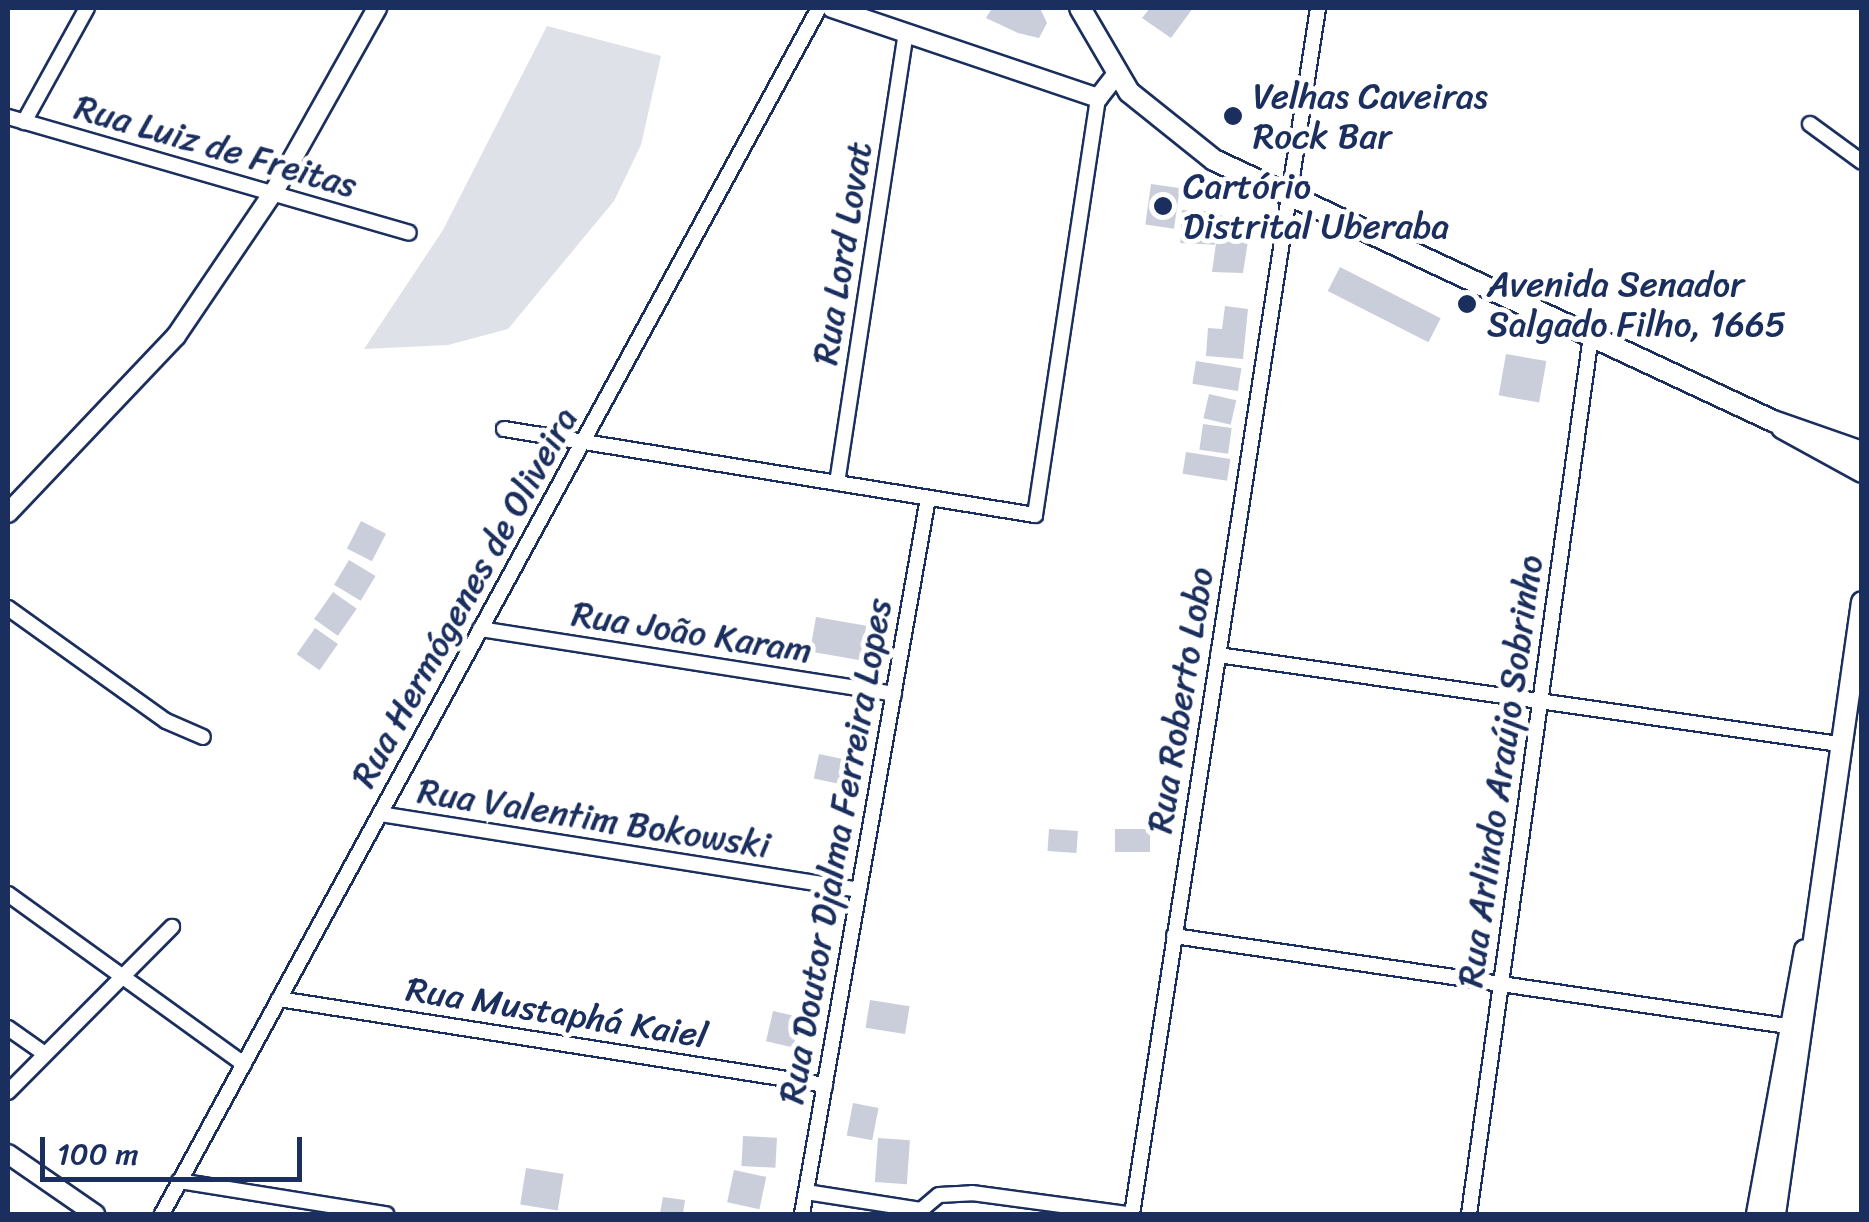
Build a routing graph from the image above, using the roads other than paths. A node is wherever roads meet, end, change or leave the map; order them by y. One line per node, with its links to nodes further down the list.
1 (87, 8): 11 (street)
2 (376, 8): 14 (street)
3 (819, 8): 20 (street, Rua Hermógenes de Oliveira)
4 (832, 8): 7 (street)
5 (1080, 8): 8 (main road)
6 (1318, 8): 15 (street, Rua Roberto Lobo)
7 (906, 32): 9 (street); 23 (street, Rua Lord Lovat)
8 (1116, 75): 9 (street); 15 (main road)
9 (1098, 98): 24 (street)
10 (8, 117): 11 (street, Rua Luiz de Freitas)
11 (24, 122): 14 (street, Rua Luiz de Freitas)
12 (1810, 124): 13 (street)
13 (1862, 162)
14 (275, 190): 16 (street, Rua Luiz de Freitas); 25 (street)
15 (1288, 196): 17 (main road); 29 (street, Rua Roberto Lobo)
16 (408, 233)
17 (1591, 336): 18 (main road); 31 (street, Rua Arlindo Araújo Sobrinho)
18 (1772, 420): 21 (main road); 22 (main road)
19 (504, 430): 20 (street)
20 (582, 442): 23 (street); 28 (street, Rua Hermógenes de Oliveira)
21 (1862, 452)
22 (1862, 472)
23 (837, 483): 24 (street)
24 (928, 498): 30 (street, Rua Doutor Djalma Ferreira Lopes)
25 (8, 514)
26 (1862, 602): 33 (main road)
27 (8, 608): 32 (street)
28 (480, 629): 30 (street, Rua João Karam); 34 (street, Rua Hermógenes de Oliveira)
29 (1218, 655): 31 (street); 39 (street, Rua Roberto Lobo)
30 (894, 694): 35 (street, Rua Doutor Djalma Ferreira Lopes)
31 (1540, 701): 33 (street); 41 (street, Rua Arlindo Araújo Sobrinho)
32 (203, 737)
33 (1840, 744): 38 (main road)
34 (380, 814): 35 (street, Rua Valentim Bokowski); 42 (street, Rua Hermógenes de Oliveira)
35 (859, 890): 47 (street, Rua Doutor Djalma Ferreira Lopes)
36 (8, 894): 40 (street)
37 (172, 928): 40 (street)
38 (1810, 934): 43 (main road); 60 (main road)
39 (1174, 936): 41 (street); 57 (street, Rua Roberto Lobo)
40 (126, 974): 45 (street); 46 (street)
41 (1501, 984): 43 (street); 58 (street, Rua Arlindo Araújo Sobrinho)
42 (279, 998): 46 (street, Rua Hermógenes de Oliveira); 47 (street, Rua Mustaphá Kaiel)
43 (1787, 1026): 59 (main road)
44 (8, 1028): 45 (street)
45 (46, 1054): 48 (street)
46 (244, 1064): 50 (street, Rua Hermógenes de Oliveira)
47 (825, 1084): 51 (street, Rua Doutor Djalma Ferreira Lopes)
48 (8, 1092)
49 (8, 1154): 53 (street)
50 (180, 1182): 54 (street, Rua Hermógenes de Oliveira); 55 (street)
51 (806, 1192): 52 (street); 56 (street, Rua Doutor Djalma Ferreira Lopes)
52 (920, 1212): 57 (street)
53 (95, 1214)
54 (162, 1214)
55 (386, 1214)
56 (802, 1214)
57 (1130, 1214)
58 (1469, 1214)
59 (1757, 1214)
60 (1775, 1214)

